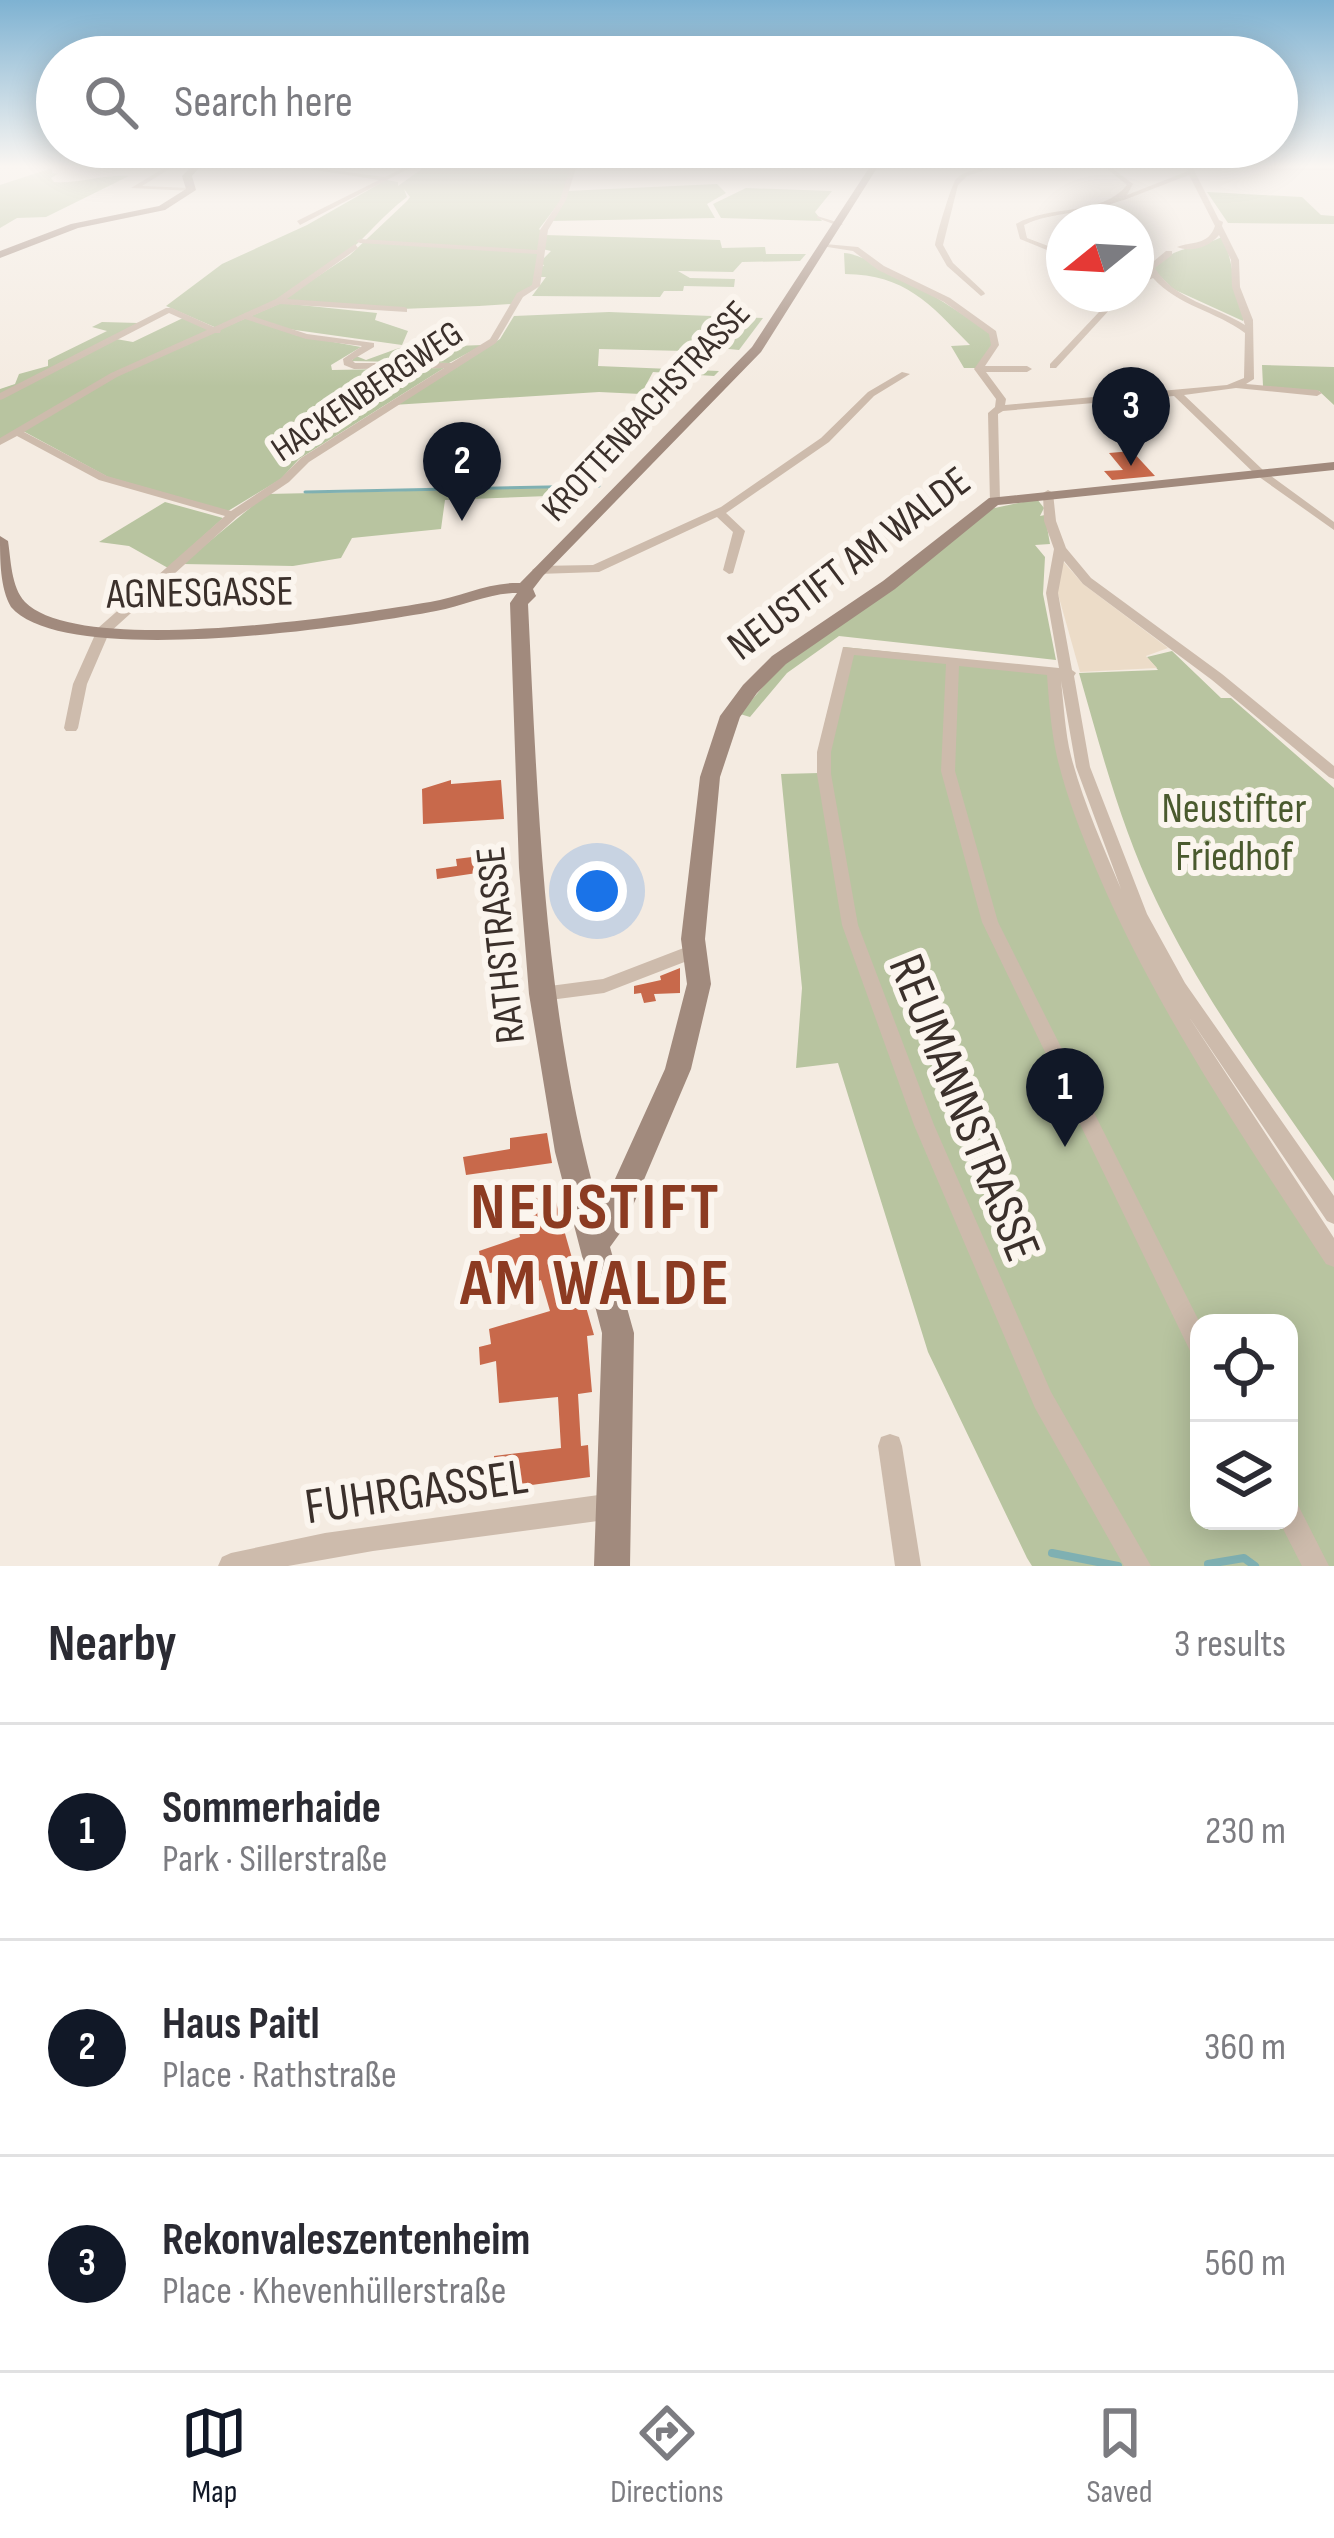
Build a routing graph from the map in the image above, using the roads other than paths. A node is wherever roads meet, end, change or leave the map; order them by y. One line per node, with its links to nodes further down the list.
1 (36, 241): 11 (main road)
2 (542, 241): 9 (street, HACKENBERGWEG)
3 (828, 241): 7 (main road, KROTTENBACHSTRASSE)
4 (939, 241): 14 (street)
5 (1209, 241): 8 (street)
6 (1228, 241): 20 (street)
7 (825, 246): 23 (street); 43 (main road, KROTTENBACHSTRASSE)
8 (1180, 248)
9 (538, 252): 15 (street); 21 (street, HACKENBERGWEG)
10 (1169, 254): 12 (street)
11 (0, 255)
12 (1154, 270)
13 (1154, 274): 20 (street)
14 (981, 294)
15 (279, 301): 16 (street); 18 (street)
16 (404, 310)
17 (1103, 312): 22 (street)
18 (247, 317): 19 (street); 21 (street)
19 (217, 331): 29 (street); 31 (street)
20 (1249, 332): 26 (street)
21 (451, 365): 38 (street, HACKENBERGWEG)
22 (1053, 366)
23 (980, 369): 24 (street); 30 (street)
24 (1027, 369)
25 (905, 374): 37 (street)
26 (1239, 386): 27 (street); 28 (street)
27 (1175, 391): 30 (street); 34 (street)
28 (1317, 393)
29 (0, 397)
30 (1000, 409): 36 (street)
31 (20, 434): 32 (street); 38 (street)
32 (0, 442)
33 (1334, 466): 34 (main road, NEUSTIFT AM WALDE)
34 (1258, 472): 35 (main road, NEUSTIFT AM WALDE); 39 (street)
35 (1048, 493): 36 (main road, NEUSTIFT AM WALDE); 41 (street)
36 (994, 502): 50 (main road, NEUSTIFT AM WALDE)
37 (719, 512): 42 (street); 43 (street)
38 (232, 515): 45 (street, HACKENBERGWEG)
39 (1334, 527)
40 (0, 541): 45 (main road, AGNESGASSE)
41 (1060, 549): 47 (street); 49 (street)
42 (729, 570)
43 (537, 571): 44 (main road, KROTTENBACHSTRASSE)
44 (509, 596): 45 (main road, AGNESGASSE); 51 (main road, RATHSTRASSE)
45 (103, 631): 48 (street)
46 (953, 661): 47 (street); 55 (street); 62 (street, REUMANNSTRASSE)
47 (1061, 672): 52 (street); 54 (street)
48 (71, 728)
49 (1334, 774)
50 (694, 951): 51 (street); 53 (main road, NEUSTIFT AM WALDE)
51 (542, 994): 53 (main road, RATHSTRASSE)
52 (1334, 1214)
53 (593, 1244): 57 (main road)
54 (1334, 1257)
55 (1190, 1327)
56 (890, 1446): 61 (street)
57 (614, 1506): 59 (street, FUHRGASSEL); 60 (main road)
58 (1297, 1530): 63 (street)
59 (231, 1566)
60 (611, 1566)
61 (908, 1566)
62 (1138, 1566)
63 (1316, 1566)

